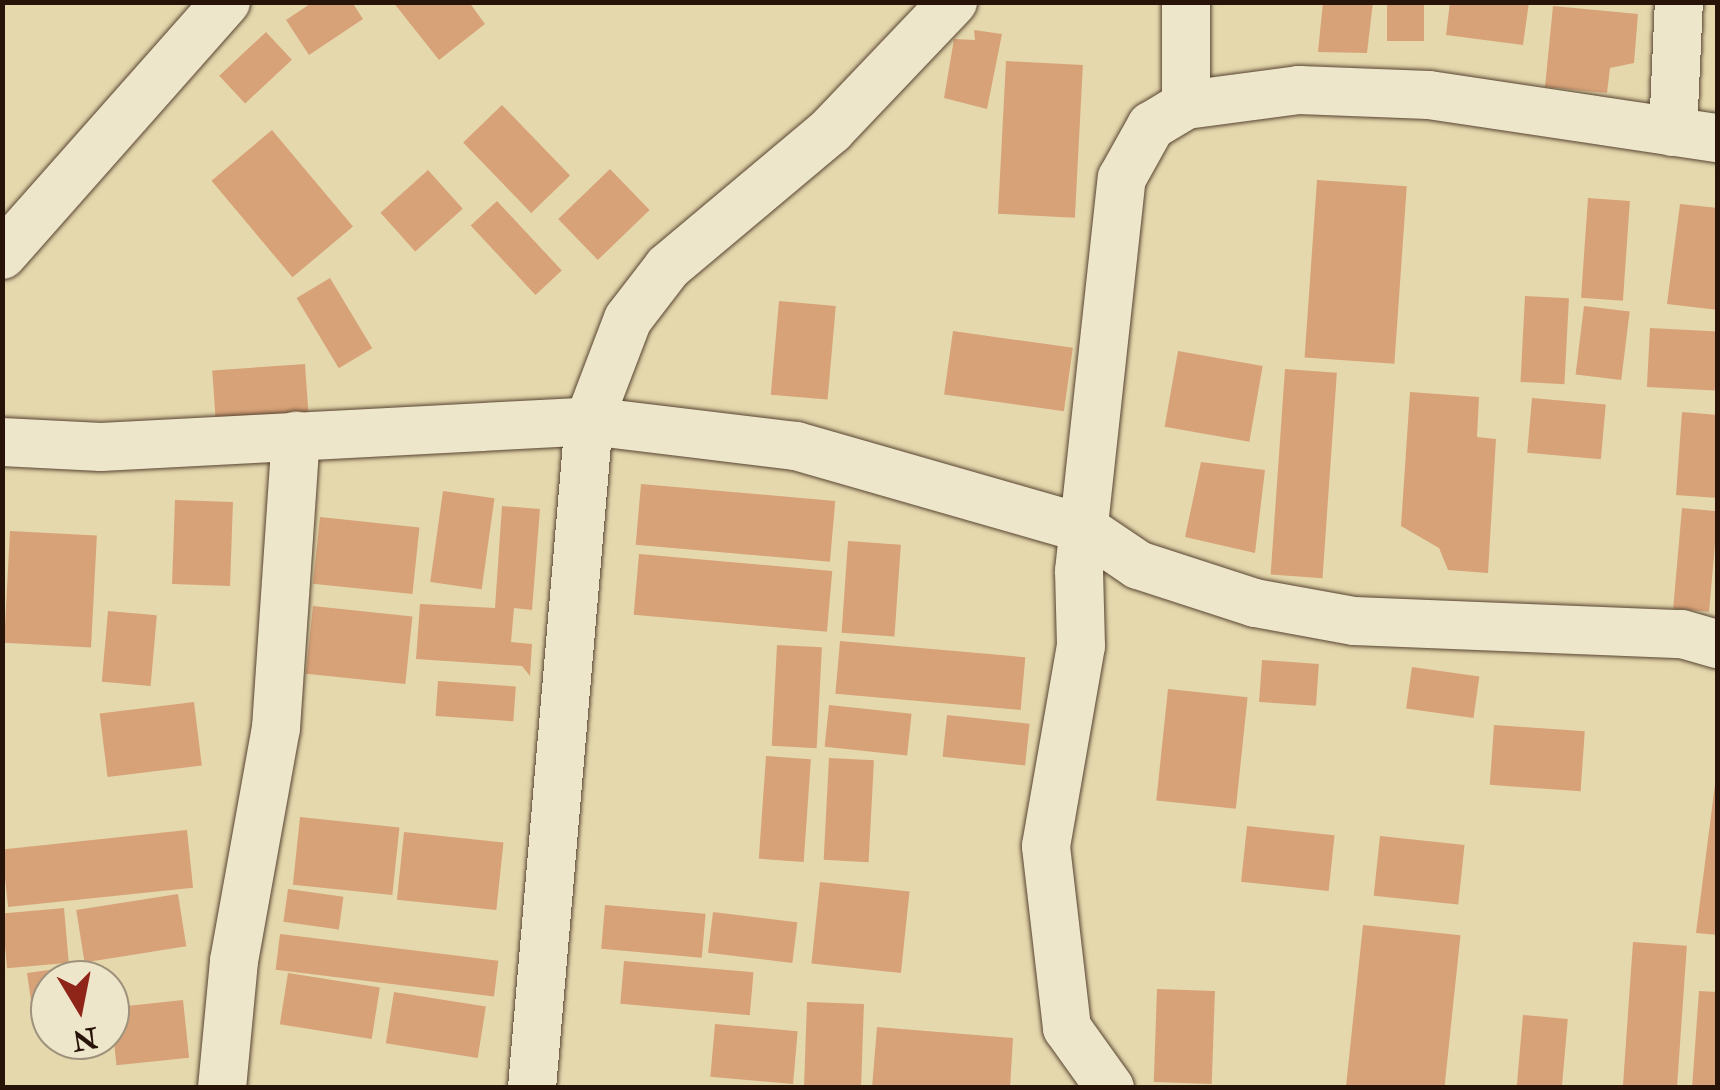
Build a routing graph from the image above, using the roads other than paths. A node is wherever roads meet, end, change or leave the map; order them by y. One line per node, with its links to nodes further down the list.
1 (226, 2): 7 (street)
2 (952, 2): 8 (street)
3 (1186, 2): 5 (street)
4 (1679, 2): 6 (street)
5 (1186, 105): 6 (street); 11 (street)
6 (1695, 135)
7 (2, 255)
8 (589, 421): 9 (street); 11 (street); 14 (street)
9 (296, 436): 10 (street); 13 (street)
10 (2, 442)
11 (1086, 529): 12 (street); 15 (street)
12 (1718, 644)
13 (222, 1088)
14 (532, 1088)
15 (1110, 1088)

